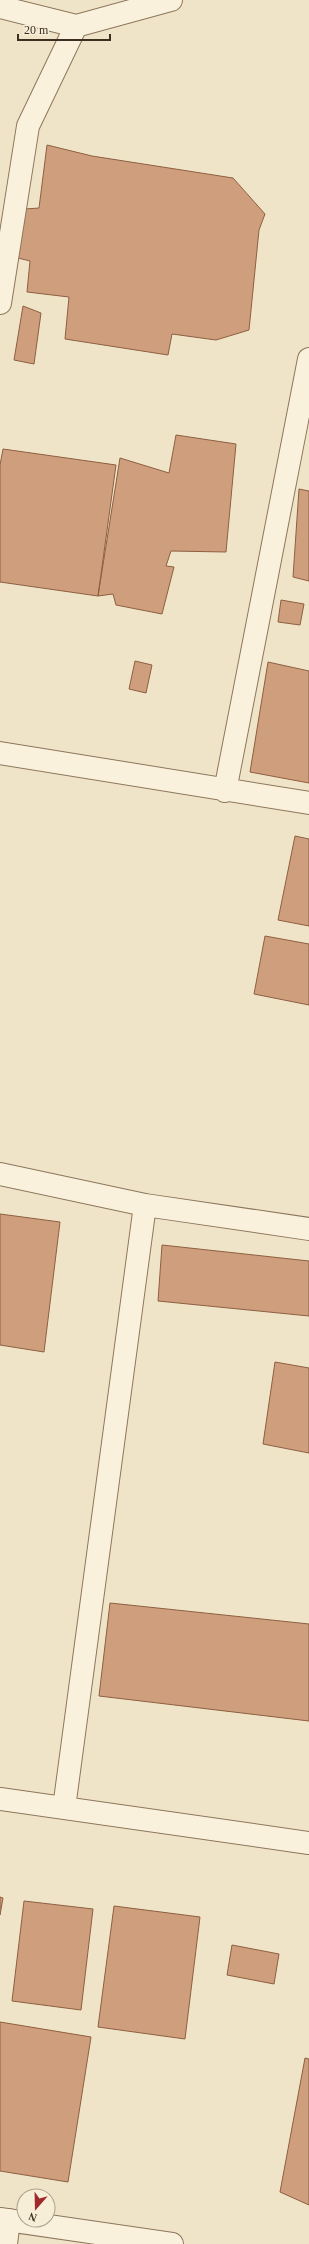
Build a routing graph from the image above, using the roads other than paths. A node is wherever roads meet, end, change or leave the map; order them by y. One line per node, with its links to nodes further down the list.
1 (171, 0): 3 (street)
2 (0, 7): 3 (street)
3 (76, 26): 4 (street)
4 (0, 303)
5 (309, 358): 7 (street)
6 (0, 753): 7 (street)
7 (225, 791): 8 (street)
8 (309, 803)
9 (0, 1174): 10 (street)
10 (145, 1205): 11 (street); 13 (street)
11 (309, 1229)
12 (0, 1799): 13 (street)
13 (64, 1808): 14 (street)
14 (309, 1843)
15 (5, 2220): 16 (street); 17 (street)
16 (6, 2244)
17 (172, 2244)

